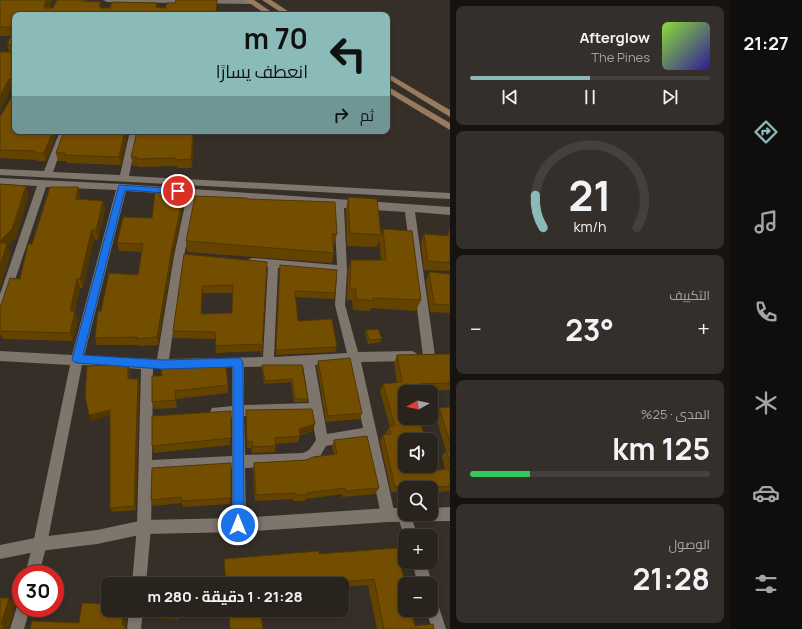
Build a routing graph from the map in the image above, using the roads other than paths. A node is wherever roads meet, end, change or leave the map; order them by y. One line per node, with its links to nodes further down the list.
1 (266, 0): 5 (main road)
2 (251, 1): 3 (street); 4 (main road)
3 (109, 3)
4 (268, 12)
5 (285, 12)
6 (390, 77): 8 (main road)
7 (390, 90): 9 (main road)
8 (450, 114)
9 (450, 127)
10 (63, 134): 13 (street)
11 (133, 134): 15 (street)
12 (0, 172): 13 (street)
13 (45, 179): 14 (street); 15 (street); 24 (street)
14 (0, 181)
15 (123, 183): 16 (street); 17 (street); 29 (street)
16 (192, 192): 18 (street); 34 (street)
17 (450, 196)
18 (338, 204): 19 (street); 23 (street)
19 (410, 209): 20 (street); 26 (street)
20 (450, 211)
21 (245, 262): 22 (street)
22 (273, 264): 23 (street); 32 (street)
23 (342, 270): 28 (street)
24 (0, 310)
25 (0, 356): 29 (street)
26 (429, 356): 27 (street); 28 (street)
27 (443, 356)
28 (354, 357): 30 (street); 40 (street)
29 (77, 359): 33 (street); 50 (street)
30 (308, 361): 32 (street); 35 (street)
31 (238, 362): 32 (street); 34 (street); 36 (street)
32 (268, 362)
33 (147, 364): 34 (street); 39 (street)
34 (162, 364)
35 (316, 408): 36 (street); 41 (street)
36 (238, 411): 37 (street); 42 (street)
37 (207, 413)
38 (161, 416): 39 (street)
39 (146, 417): 43 (street)
40 (370, 432): 41 (street); 47 (street)
41 (322, 441): 42 (street)
42 (238, 462): 43 (street); 48 (street)
43 (145, 466): 49 (street)
44 (438, 514): 45 (street)
45 (450, 514)
46 (398, 515): 47 (street)
47 (388, 516): 48 (street)
48 (238, 525): 49 (street)
49 (144, 527): 50 (street); 53 (street)
50 (40, 544): 51 (street); 52 (street)
51 (0, 552)
52 (34, 565)
53 (140, 577)
54 (20, 617): 57 (street)
55 (135, 617): 58 (street)
56 (435, 617): 59 (street)
57 (17, 629)
58 (134, 629)
59 (439, 629)

